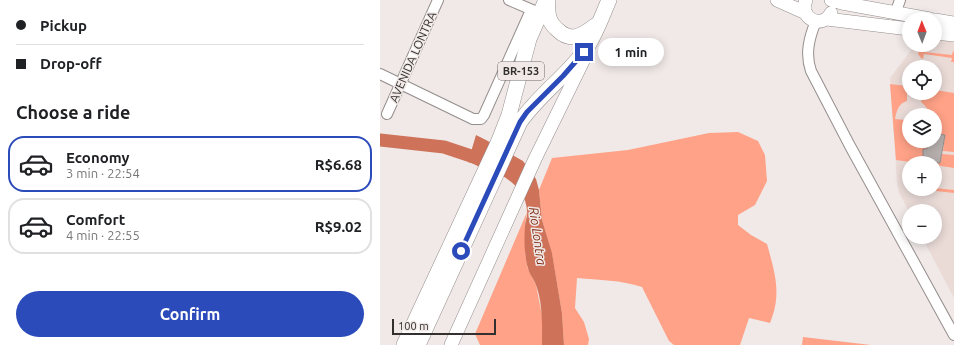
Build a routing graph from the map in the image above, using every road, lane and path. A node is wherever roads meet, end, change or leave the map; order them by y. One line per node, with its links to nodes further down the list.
1 (438, 0): 20 (street, AVENIDA LONTRA)
2 (509, 0): 8 (street)
3 (609, 0): 13 (highway, BR-153)
4 (777, 0): 11 (main road)
5 (806, 0): 11 (main road)
6 (831, 0): 9 (main road); 11 (main road)
7 (900, 0): 9 (street)
8 (541, 6): 13 (highway); 20 (street); 22 (highway, BR-153)
9 (895, 14): 10 (main road)
10 (902, 15)
11 (816, 18): 15 (main road); 24 (street)
12 (942, 21): 14 (main road)
13 (599, 23): 18 (highway, BR-153)
14 (954, 23)
15 (902, 28)
16 (942, 34): 17 (main road)
17 (954, 35)
18 (590, 42): 22 (highway, BR-153); 27 (main road)
19 (380, 74): 20 (street)
20 (400, 83): 21 (street, AVENIDA LONTRA)
21 (387, 114)
22 (503, 145): 23 (highway, BR-153)
23 (486, 182): 25 (highway, BR-153); 26 (highway, BR-153)
24 (954, 335)
25 (404, 345)
26 (418, 345)
27 (451, 345)

